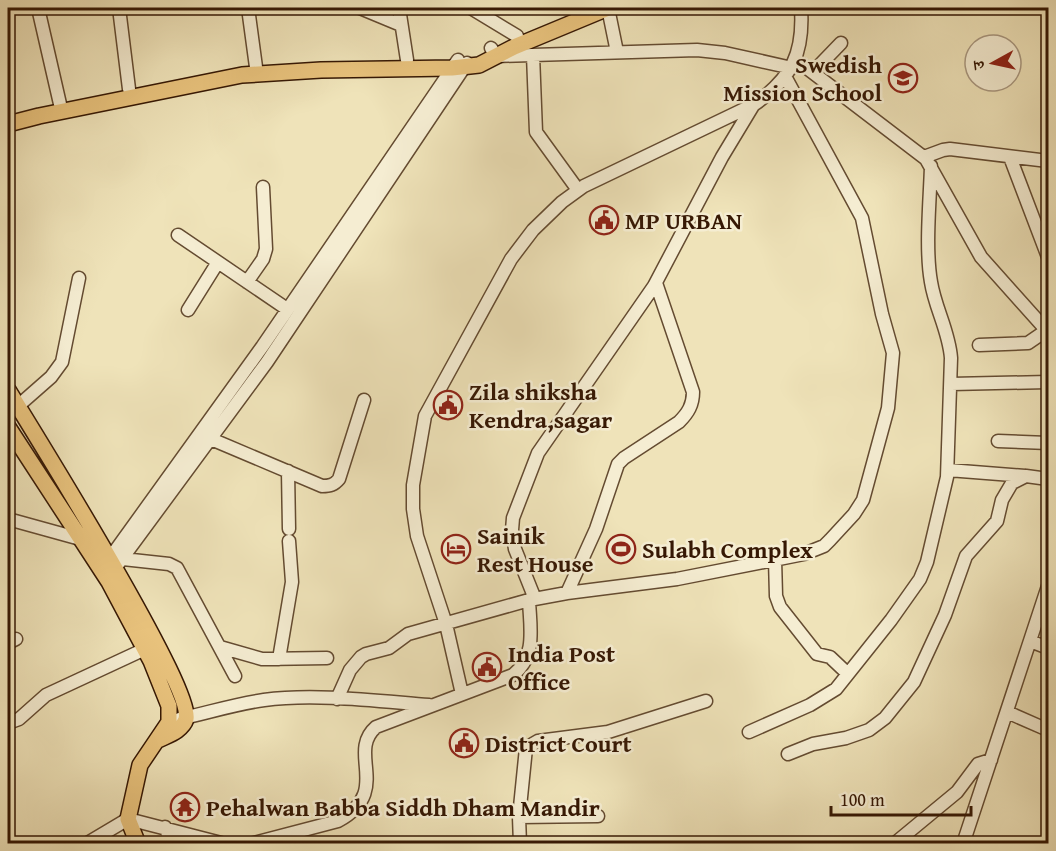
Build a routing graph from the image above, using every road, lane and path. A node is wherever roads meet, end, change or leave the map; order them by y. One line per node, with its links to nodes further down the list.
1 (38, 8): 22 (street)
2 (119, 8): 21 (street)
3 (248, 8): 18 (street)
4 (360, 8): 10 (street)
5 (399, 8): 10 (street)
6 (471, 8): 11 (street)
7 (585, 8): 11 (main road)
8 (608, 8): 13 (main road); 14 (street)
9 (801, 8): 19 (street)
10 (401, 25): 16 (street)
11 (517, 36): 13 (main road)
12 (841, 43): 20 (street)
13 (493, 52): 15 (street); 17 (main road)
14 (617, 52): 15 (street); 19 (street)
15 (532, 55): 30 (street)
16 (407, 60): 17 (main road); 18 (main road)
17 (461, 63): 25 (main road); 37 (street); 47 (street)
18 (256, 67): 21 (main road)
19 (791, 68): 20 (street); 23 (street); 56 (street)
20 (813, 72): 27 (street)
21 (129, 89): 22 (main road)
22 (60, 104): 24 (main road)
23 (755, 104): 30 (street); 36 (street)
24 (8, 118)
25 (8, 124)
26 (1010, 157): 27 (street); 28 (street); 32 (street)
27 (927, 161): 39 (street); 42 (street)
28 (1048, 161)
29 (263, 187): 35 (street)
30 (578, 190): 61 (street)
31 (178, 235): 33 (street)
32 (1048, 257)
33 (218, 262): 35 (street); 38 (street)
34 (79, 278): 45 (street)
35 (248, 282): 37 (street)
36 (656, 284): 59 (street); 60 (street)
37 (287, 309): 57 (street)
38 (188, 310)
39 (1048, 331): 40 (street)
40 (979, 345)
41 (1048, 381): 42 (street)
42 (951, 384): 50 (street)
43 (8, 390): 45 (main road)
44 (364, 400): 51 (street)
45 (18, 406): 55 (main road)
46 (8, 427): 55 (main road)
47 (211, 439): 51 (street); 57 (street)
48 (998, 441): 49 (street)
49 (1048, 443)
50 (948, 470): 52 (street); 68 (street)
51 (288, 471): 67 (street)
52 (1026, 476): 53 (street); 81 (street)
53 (1048, 479)
54 (8, 519): 55 (street)
55 (89, 538): 57 (main road)
56 (775, 560): 59 (street); 68 (street)
57 (111, 567): 63 (street); 65 (main road); 75 (main road)
58 (1048, 586): 62 (street)
59 (567, 593): 60 (street)
60 (532, 599): 61 (street); 70 (street)
61 (446, 624): 70 (street); 71 (street)
62 (1030, 641): 64 (street); 74 (street)
63 (220, 647): 67 (street); 69 (street)
64 (1048, 648)
65 (145, 649): 76 (main road); 77 (street)
66 (327, 658): 67 (street)
67 (279, 659)
68 (848, 674): 79 (street)
69 (235, 676)
70 (462, 694): 73 (street)
71 (337, 699): 73 (street); 75 (street)
72 (706, 701): 84 (street)
73 (433, 705): 90 (street)
74 (1007, 712): 78 (street); 82 (street)
75 (186, 718): 76 (street); 80 (main road)
76 (169, 722): 80 (main road)
77 (8, 723)
78 (1048, 730)
79 (749, 732)
80 (156, 742): 86 (main road)
81 (788, 754)
82 (991, 760): 92 (street); 93 (street)
83 (598, 816): 84 (street)
84 (519, 817): 91 (street)
85 (165, 827): 86 (street); 88 (street); 89 (street)
86 (133, 835): 87 (street)
87 (86, 843)
88 (172, 843)
89 (225, 843)
90 (250, 843)
91 (520, 843)
92 (894, 843)
93 (963, 843)

